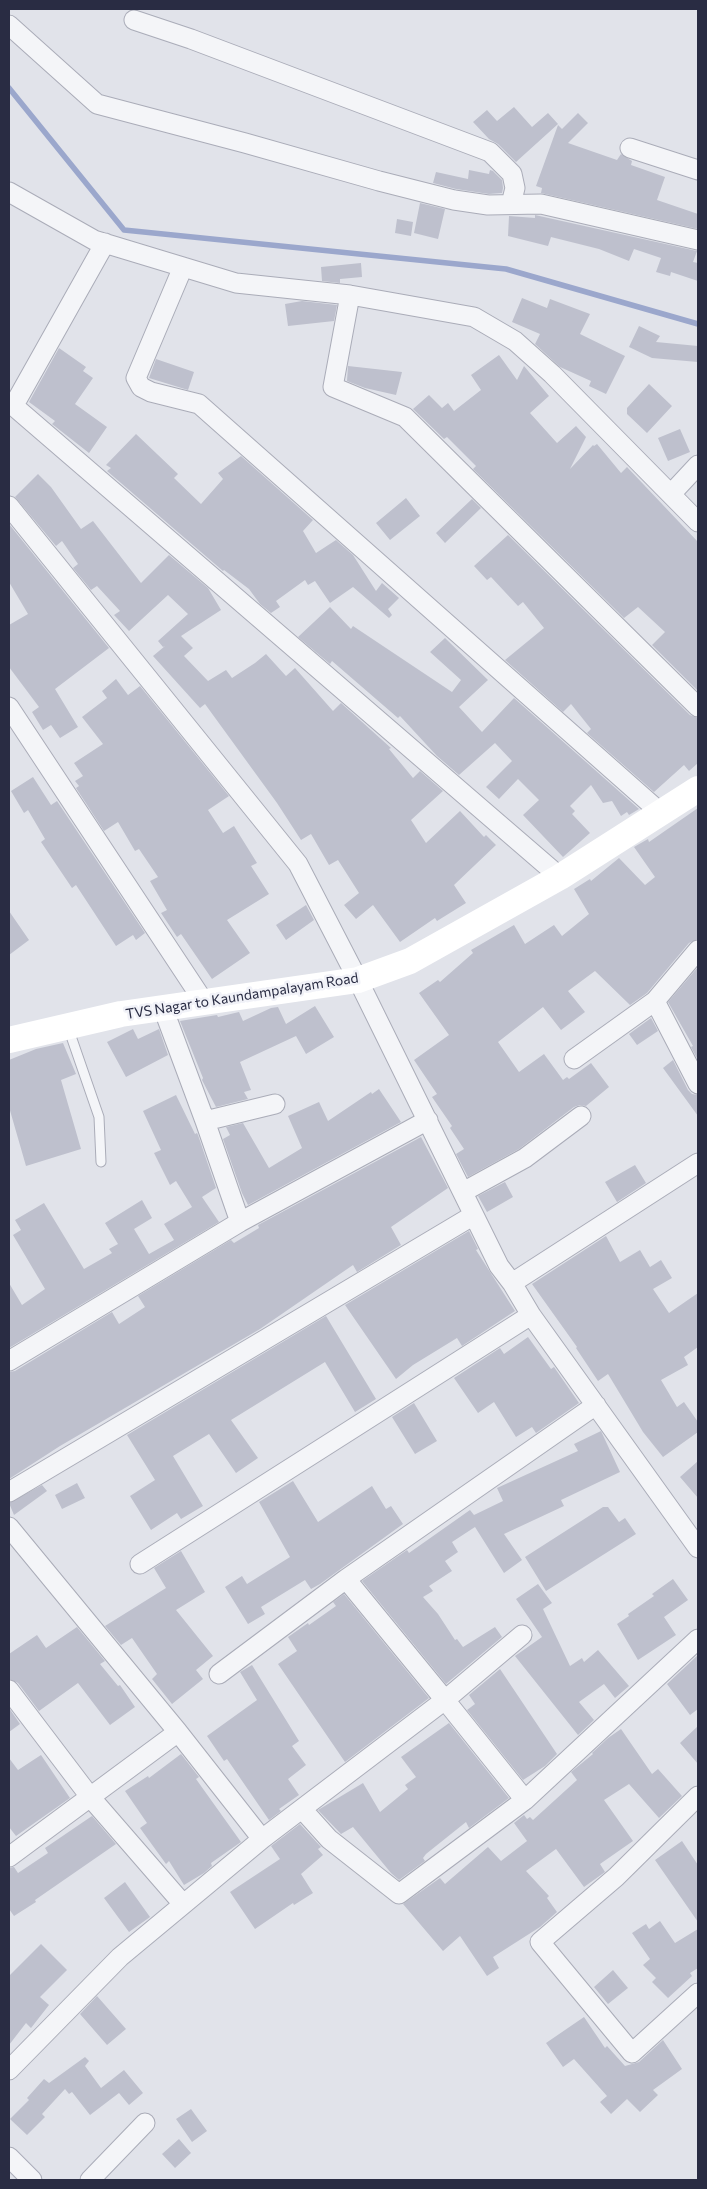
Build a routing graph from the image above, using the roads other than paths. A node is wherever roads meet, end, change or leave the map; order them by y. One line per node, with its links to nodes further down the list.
1 (134, 20): 6 (street)
2 (9, 25): 6 (street)
3 (630, 148): 4 (street)
4 (698, 170)
5 (9, 192): 8 (street)
6 (511, 204): 7 (street)
7 (698, 240)
8 (105, 243): 9 (street); 11 (street)
9 (183, 267): 10 (street); 19 (street)
10 (350, 295): 13 (street); 17 (street)
11 (11, 404): 20 (street)
12 (698, 465): 13 (street)
13 (670, 494): 15 (street)
14 (9, 506): 22 (street)
15 (698, 522)
16 (9, 707): 24 (street)
17 (698, 707)
18 (698, 789): 19 (street, TVS Nagar to Kaundampalayam Road)
19 (661, 813): 20 (street, TVS Nagar to Kaundampalayam Road)
20 (560, 877): 22 (street, TVS Nagar to Kaundampalayam Road)
21 (698, 950): 23 (street)
22 (358, 980): 24 (street, TVS Nagar to Kaundampalayam Road); 32 (street)
23 (654, 1001): 28 (street); 29 (street)
24 (204, 1002): 25 (street, TVS Nagar to Kaundampalayam Road)
25 (163, 1008): 26 (street, TVS Nagar to Kaundampalayam Road); 33 (street)
26 (70, 1025): 27 (street, TVS Nagar to Kaundampalayam Road); 34 (lane)
27 (9, 1040)
28 (574, 1059)
29 (698, 1084)
30 (275, 1104): 33 (street)
31 (581, 1116): 36 (street)
32 (428, 1120): 36 (street); 38 (street)
33 (205, 1121): 38 (street)
34 (100, 1162)
35 (698, 1163): 39 (street)
36 (463, 1192): 37 (street)
37 (474, 1215): 39 (street); 43 (street)
38 (240, 1222): 41 (street)
39 (512, 1283): 40 (street)
40 (531, 1315): 42 (street); 46 (street)
41 (9, 1361)
42 (596, 1405): 45 (street); 47 (street)
43 (9, 1492)
44 (9, 1527): 53 (street)
45 (698, 1548)
46 (140, 1564)
47 (346, 1579): 50 (street); 52 (street)
48 (522, 1635): 52 (street)
49 (698, 1639): 56 (street)
50 (219, 1674)
51 (9, 1690): 55 (street)
52 (445, 1700): 56 (street); 57 (street)
53 (178, 1732): 55 (street); 58 (street)
54 (698, 1796): 61 (street)
55 (91, 1798): 59 (street); 60 (street)
56 (525, 1800): 57 (street)
57 (302, 1808): 58 (street)
58 (262, 1839): 60 (street)
59 (10, 1852)
60 (183, 1904): 62 (street)
61 (698, 1993)
62 (9, 2070)
63 (145, 2123): 66 (street)
64 (9, 2157): 65 (street)
65 (32, 2180)
66 (90, 2180)

